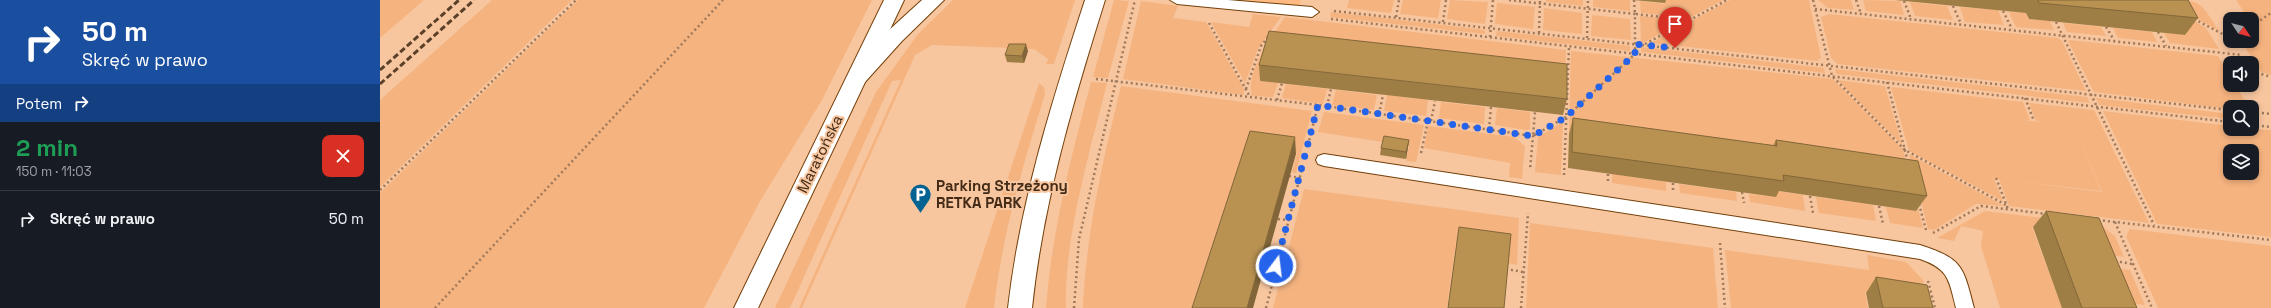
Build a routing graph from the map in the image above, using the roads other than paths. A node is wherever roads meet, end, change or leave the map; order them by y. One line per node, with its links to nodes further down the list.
1 (894, 0): 6 (street, Maratońska)
2 (934, 0): 6 (street)
3 (1095, 0): 9 (street)
4 (1177, 0): 5 (lane)
5 (1312, 12)
6 (857, 78): 8 (street, Maratońska)
7 (1324, 160): 10 (lane)
8 (746, 308)
9 (1020, 308)
10 (1965, 308)

